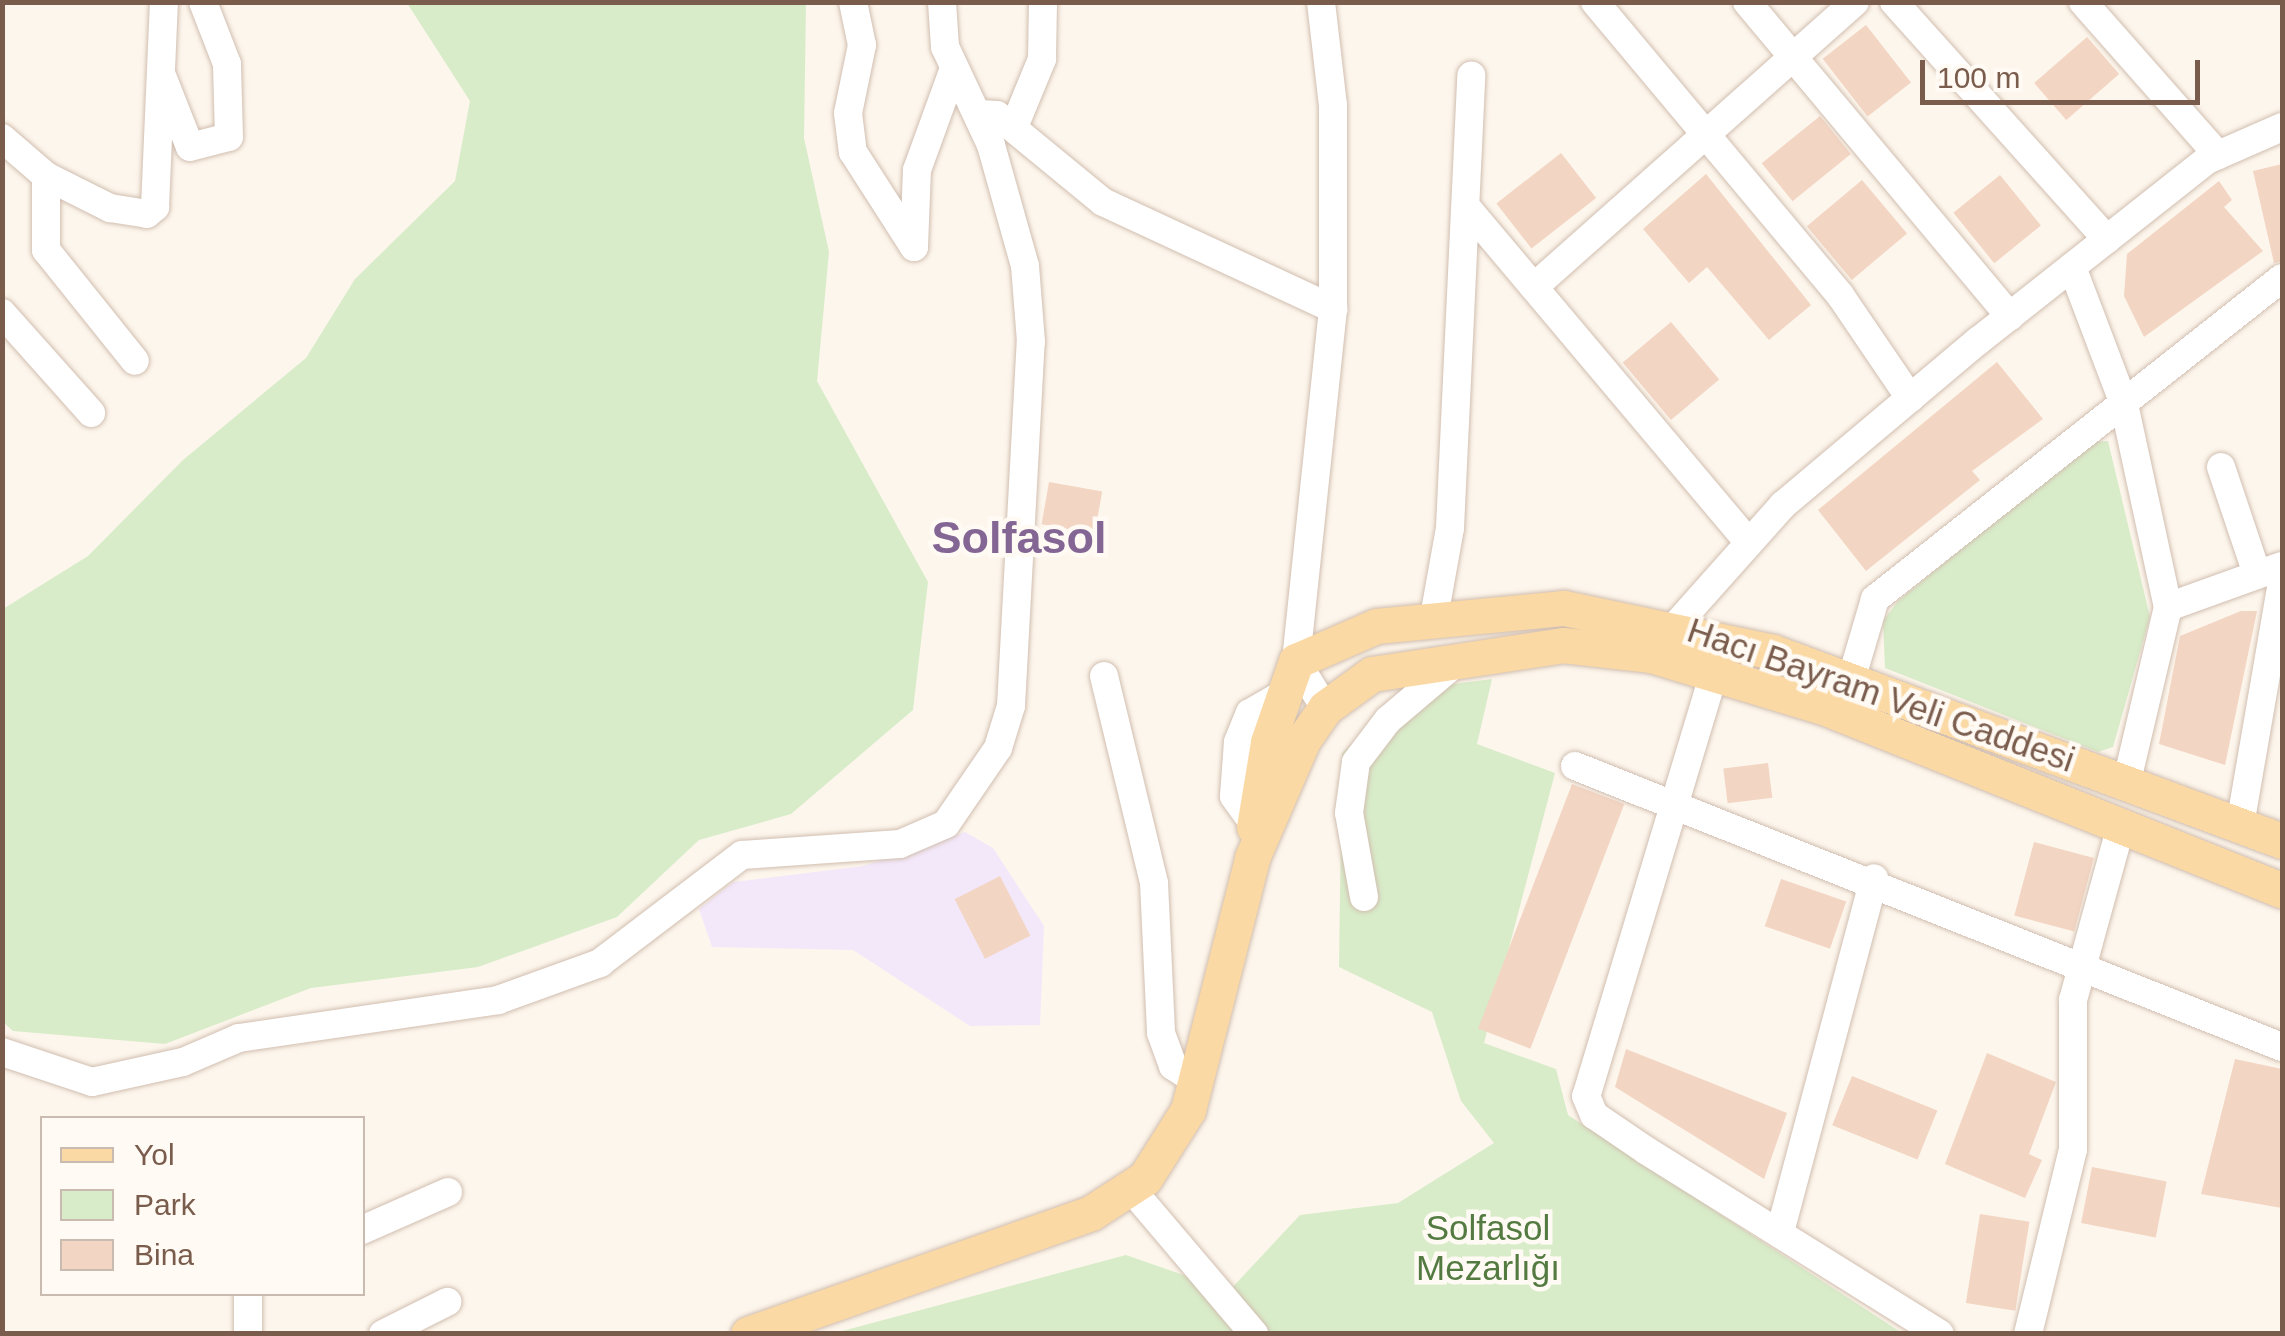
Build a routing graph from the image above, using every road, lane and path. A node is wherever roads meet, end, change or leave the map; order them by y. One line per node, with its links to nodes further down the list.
1 (164, 2): 13 (street)
2 (203, 2): 13 (street)
3 (854, 2): 14 (street)
4 (942, 2): 14 (street)
5 (1043, 2): 18 (street)
6 (1321, 2): 28 (street)
7 (1595, 2): 19 (street)
8 (1748, 2): 12 (street)
9 (1855, 2): 12 (street)
10 (1894, 2): 24 (street)
11 (2083, 2): 21 (street)
12 (1793, 56): 19 (street); 30 (street)
13 (156, 61): 22 (street)
14 (953, 71): 16 (street)
15 (1470, 75): 23 (street)
16 (980, 114): 18 (street); 59 (street)
17 (2282, 127): 21 (street)
18 (1014, 128): 28 (street)
19 (1706, 130): 27 (street); 32 (street)
20 (2, 138): 22 (street)
21 (2218, 155): 24 (street)
22 (46, 176): 31 (street)
23 (1468, 209): 27 (street); 39 (street)
24 (2107, 239): 25 (street)
25 (2072, 267): 30 (street); 33 (street)
26 (2282, 278): 33 (street)
27 (1534, 287): 36 (street)
28 (1333, 310): 44 (street)
29 (2, 313): 34 (street)
30 (2010, 317): 32 (street)
31 (135, 361)
32 (1910, 398): 36 (street)
33 (2124, 404): 38 (street); 45 (street)
34 (91, 413)
35 (2221, 467): 37 (street)
36 (1748, 541): 40 (street)
37 (2274, 575): 38 (street); 50 (street)
38 (2168, 607): 48 (street)
39 (1434, 617): 40 (main road, Hacı Bayram Veli Caddesi); 44 (main road, Hacı Bayram Veli Caddesi)
40 (1676, 625): 45 (main road, Hacı Bayram Veli Caddesi)
41 (1468, 652): 42 (main road); 46 (main road); 56 (street)
42 (1714, 673): 49 (street); 51 (main road)
43 (1104, 676): 60 (street)
44 (1289, 677): 46 (street); 52 (main road)
45 (1852, 680): 48 (main road, Hacı Bayram Veli Caddesi)
46 (1325, 708): 52 (main road)
47 (1575, 766): 49 (street)
48 (2127, 780): 50 (main road, Hacı Bayram Veli Caddesi)
49 (1669, 802): 54 (street); 64 (street)
50 (2240, 825): 53 (main road, Hacı Bayram Veli Caddesi)
51 (2121, 826): 55 (main road); 57 (street)
52 (1253, 841): 60 (main road)
53 (2282, 841)
54 (1874, 878): 57 (street); 64 (street)
55 (2282, 890)
56 (1364, 896)
57 (2081, 959): 58 (street); 72 (street)
58 (2282, 1046)
59 (2, 1052)
60 (1196, 1081): 61 (main road)
61 (1132, 1190): 69 (main road); 70 (street)
62 (448, 1192): 63 (street)
63 (365, 1229)
64 (1780, 1232): 71 (street)
65 (248, 1296): 67 (street)
66 (446, 1302): 68 (street)
67 (248, 1334)
68 (383, 1334)
69 (748, 1334)
70 (1254, 1334)
71 (1940, 1334)
72 (2028, 1334)

